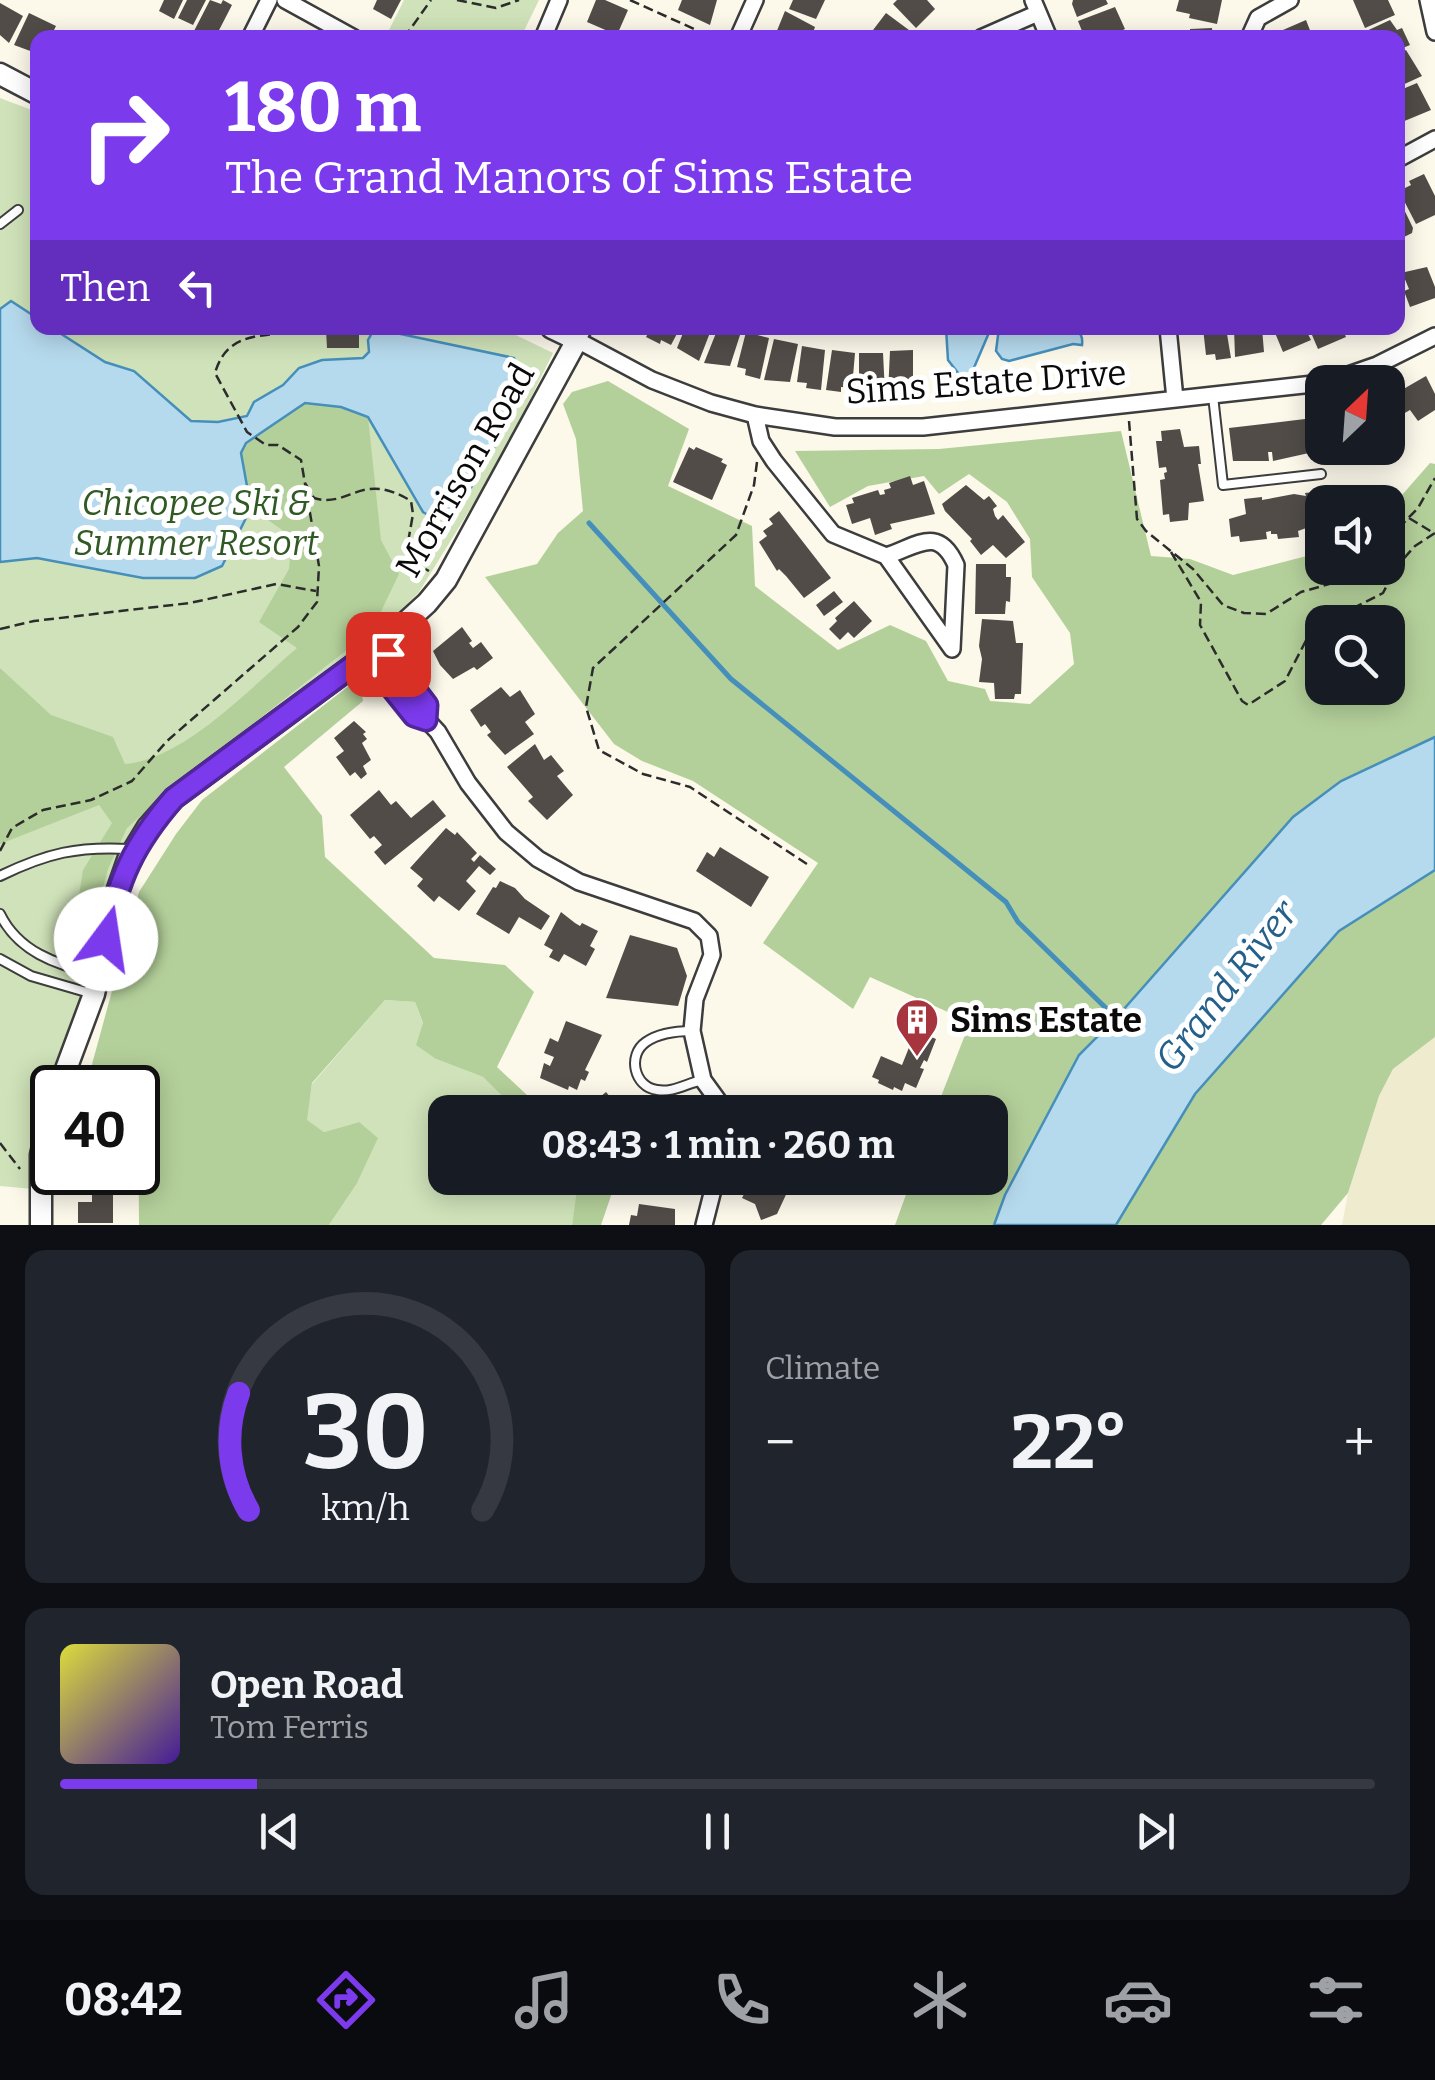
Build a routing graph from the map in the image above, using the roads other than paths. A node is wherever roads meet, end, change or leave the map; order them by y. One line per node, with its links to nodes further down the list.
1 (269, 0): 8 (street)
2 (284, 0): 9 (street)
3 (560, 0): 10 (street)
4 (755, 0): 11 (street)
5 (1290, 0): 14 (street)
6 (1428, 0): 15 (street)
7 (1036, 6): 12 (street); 13 (street)
8 (254, 30)
9 (339, 30)
10 (547, 30)
11 (742, 30)
12 (995, 30)
13 (1046, 30)
14 (1252, 30)
15 (1435, 32)
16 (0, 74): 17 (street)
17 (30, 90)
18 (1435, 139): 19 (street)
19 (1405, 155)
20 (18, 210): 21 (lane)
21 (0, 224)
22 (580, 335): 33 (street, Morrison Road)
23 (583, 335): 30 (street, Sims Estate Drive)
24 (1169, 335): 29 (street)
25 (1435, 336): 26 (street, Sims Estate Drive)
26 (1376, 365)
27 (1305, 385): 28 (street, Sims Estate Drive)
28 (1213, 396): 29 (street, Sims Estate Drive); 31 (lane)
29 (1174, 399): 30 (street, Sims Estate Drive)
30 (755, 415): 32 (street)
31 (1321, 474)
32 (886, 556): 32 (street)
33 (374, 650): 34 (street, Morrison Road); 40 (street)
34 (135, 849): 35 (lane); 39 (street, Morrison Road)
35 (0, 876)
36 (0, 914): 37 (lane)
37 (4, 931): 39 (lane)
38 (0, 959): 39 (lane)
39 (96, 984): 41 (street, Morrison Road)
40 (692, 1032): 42 (street); 42 (lane)
41 (67, 1065)
42 (703, 1080): 43 (street)
43 (714, 1095)
44 (41, 1195): 46 (street)
45 (712, 1195): 47 (street)
46 (41, 1225)
47 (704, 1225)

